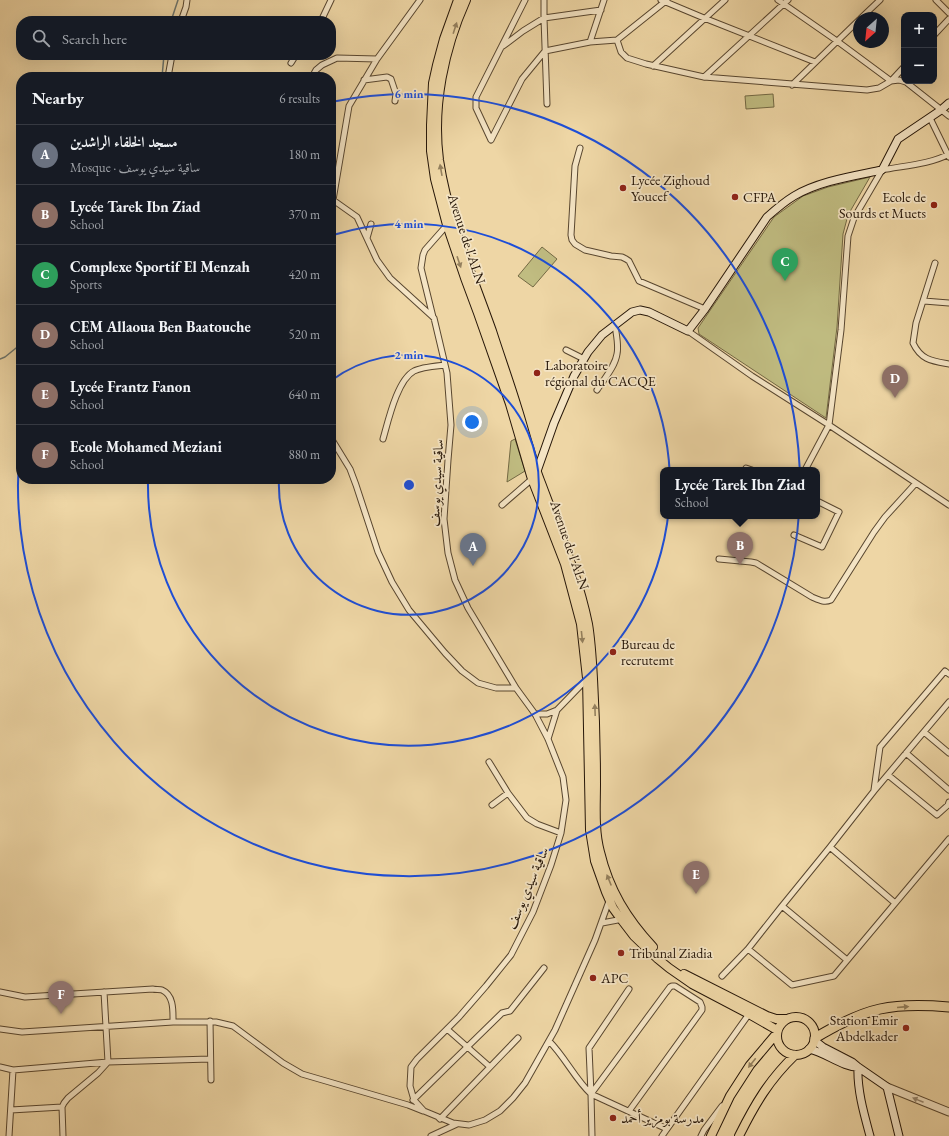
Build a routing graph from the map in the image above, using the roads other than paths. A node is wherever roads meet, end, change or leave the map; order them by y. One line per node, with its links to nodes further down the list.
1 (187, 0): 18 (street)
2 (331, 0): 19 (street)
3 (420, 0): 32 (street)
4 (458, 0): 57 (main road, Avenue de l'ALN)
5 (466, 0): 57 (main road, one-way to 5)
6 (526, 0): 29 (street)
7 (544, 0): 20 (street)
8 (604, 0): 15 (street)
9 (725, 0): 21 (street)
10 (778, 0): 14 (street)
11 (880, 0): 16 (street)
12 (936, 0): 17 (street)
13 (665, 1): 21 (street); 26 (street)
14 (786, 2): 25 (street); 27 (street)
15 (601, 10): 20 (street); 28 (street)
16 (868, 12)
17 (949, 13)
18 (183, 16)
19 (323, 16)
20 (544, 18): 29 (street); 30 (street)
21 (704, 18): 25 (street); 38 (street)
22 (949, 19): 24 (street)
23 (853, 26): 27 (street)
24 (937, 32)
25 (749, 36): 36 (street); 42 (street)
26 (616, 40): 28 (street); 38 (street)
27 (837, 41): 36 (street); 44 (street)
28 (590, 42): 30 (street)
29 (501, 47): 30 (street)
30 (545, 51): 48 (street)
31 (336, 58): 32 (street)
32 (377, 59): 43 (street)
33 (171, 60): 40 (street)
34 (293, 60): 37 (street)
35 (333, 60): 41 (street)
36 (815, 62): 45 (street)
37 (291, 63)
38 (653, 66): 42 (street)
39 (901, 70): 44 (street)
40 (169, 72)
41 (315, 72)
42 (704, 77): 45 (street)
43 (364, 80): 46 (street); 55 (street)
44 (891, 82): 45 (street); 49 (street)
45 (792, 84)
46 (395, 102)
47 (949, 103): 49 (main road)
48 (547, 104)
49 (941, 110): 50 (street); 51 (main road)
50 (949, 116)
51 (930, 118): 53 (street); 54 (main road)
52 (580, 148): 63 (street)
53 (949, 155): 54 (street)
54 (882, 170): 63 (main road); 72 (street)
55 (336, 179)
56 (336, 204): 59 (street)
57 (450, 223): 64 (street, ساقية سيدي يوسف); 76 (main road)
58 (371, 224): 59 (street)
59 (367, 238): 64 (street)
60 (935, 263): 61 (street)
61 (924, 301): 62 (street); 69 (street)
62 (949, 303)
63 (705, 308): 66 (main road)
64 (434, 318): 70 (street, ساقية سيدي يوسف)
65 (615, 325): 66 (main road); 68 (main road); 71 (street)
66 (688, 331): 72 (street)
67 (566, 350): 68 (street)
68 (584, 359): 76 (main road)
69 (949, 364)
70 (445, 365): 73 (street); 85 (street, ساقية سيدي يوسف)
71 (597, 390)
72 (829, 425): 75 (street); 77 (street)
73 (383, 439)
74 (336, 446): 85 (street)
75 (807, 467)
76 (534, 476): 79 (street); 84 (main road)
77 (916, 483): 80 (street); 82 (street)
78 (820, 502): 81 (street)
79 (502, 505)
80 (949, 505)
81 (794, 535)
82 (719, 559)
83 (949, 674): 96 (street)
84 (590, 678): 87 (street); 103 (main road)
85 (516, 688): 88 (street, ساقية سيدي يوسف)
86 (949, 702): 89 (street)
87 (557, 710): 88 (street); 90 (street)
88 (535, 714): 90 (street, ساقية سيدي يوسف)
89 (924, 732): 91 (street); 92 (street)
90 (548, 739): 100 (street, ساقية سيدي يوسف)
91 (906, 753): 94 (street); 95 (street)
92 (949, 753)
93 (489, 762): 97 (street)
94 (888, 775): 96 (street); 98 (street)
95 (949, 790)
96 (874, 791): 102 (street)
97 (508, 793): 99 (street); 100 (street)
98 (949, 802)
99 (492, 805)
100 (562, 833): 124 (street, ساقية سيدي يوسف)
101 (949, 839): 104 (street)
102 (830, 847): 104 (street); 105 (street)
103 (613, 899): 106 (main road); 107 (street)
104 (896, 903): 109 (street)
105 (782, 906): 108 (street); 109 (street)
106 (624, 918): 107 (street); 112 (main road); 119 (main road)
107 (602, 922): 128 (street)
108 (748, 949): 109 (street); 111 (street)
109 (847, 960)
110 (544, 968): 129 (street)
111 (722, 976)
112 (692, 984): 116 (street); 118 (main road)
113 (629, 989): 140 (street)
114 (0, 992): 115 (street)
115 (104, 992): 120 (street); 122 (street)
116 (687, 994): 140 (street); 146 (street)
117 (949, 1008): 127 (highway, one-way to 117)
118 (748, 1014): 125 (main road); 150 (street)
119 (787, 1019): 125 (main road); 127 (main road)
120 (173, 1022): 121 (street); 122 (street)
121 (210, 1022): 132 (street); 143 (street)
122 (106, 1026): 123 (street); 133 (street)
123 (0, 1029)
124 (447, 1029): 129 (street); 142 (street, ساقية سيدي يوسف)
125 (777, 1032): 131 (main road); 141 (main road, one-way to 141)
126 (518, 1038): 135 (street)
127 (814, 1039): 130 (main road); 136 (main road)
128 (549, 1041): 140 (street); 149 (street)
129 (467, 1048): 135 (street); 142 (street)
130 (809, 1049): 131 (main road); 136 (main road)
131 (795, 1055): 158 (main road)
132 (210, 1059): 133 (street); 138 (street)
133 (108, 1062): 137 (street); 144 (street)
134 (0, 1067): 137 (street)
135 (490, 1067): 148 (street)
136 (858, 1067): 139 (main road); 159 (main road)
137 (13, 1070): 145 (street)
138 (211, 1080)
139 (887, 1087): 147 (main road, one-way to 139); 160 (main road)
140 (592, 1094): 146 (street); 154 (street)
141 (730, 1096): 156 (street); 157 (main road)
142 (414, 1100): 143 (street); 148 (street)
143 (408, 1105): 148 (street)
144 (62, 1107): 145 (street); 152 (street)
145 (11, 1110): 151 (street)
146 (629, 1111): 150 (street)
147 (949, 1112)
148 (440, 1118): 149 (street)
149 (457, 1124): 153 (street)
150 (667, 1128): 155 (street)
151 (9, 1136)
152 (63, 1136)
153 (431, 1136)
154 (592, 1136)
155 (662, 1136)
156 (701, 1136)
157 (710, 1136)
158 (739, 1136)
159 (870, 1136)
160 (899, 1136)

